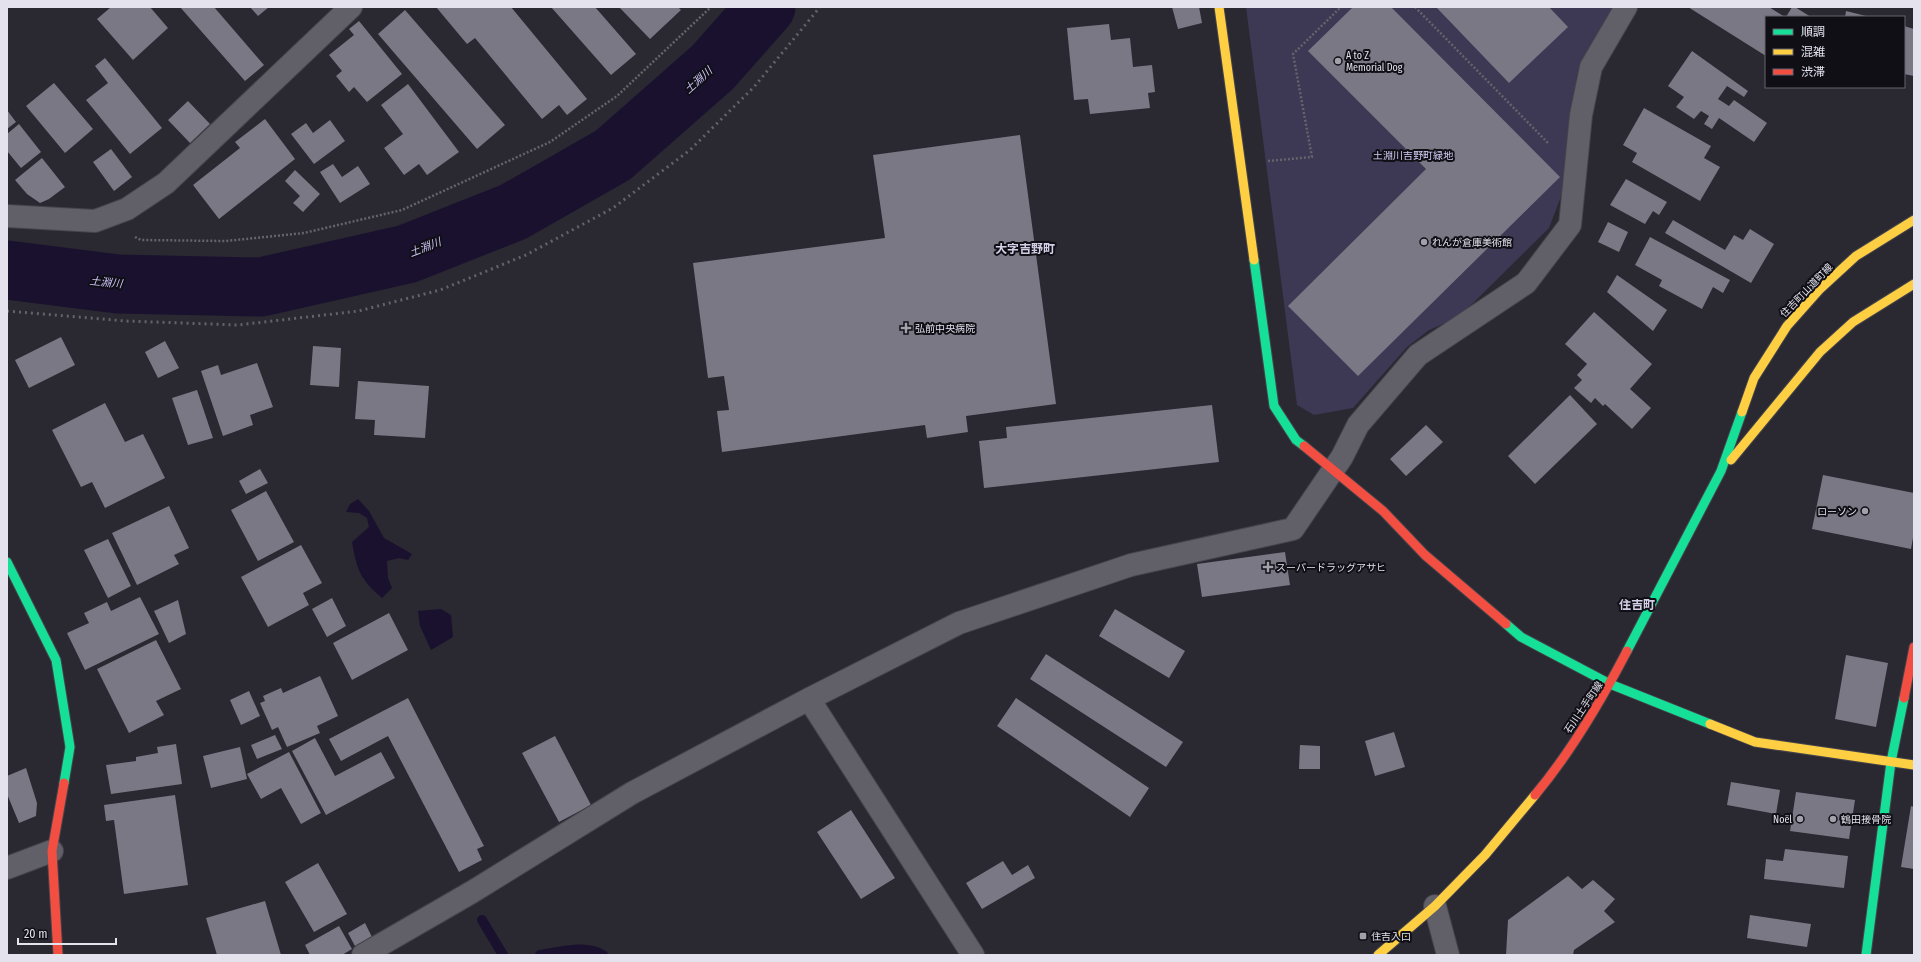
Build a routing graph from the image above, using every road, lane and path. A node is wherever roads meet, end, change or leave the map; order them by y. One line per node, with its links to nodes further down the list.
1 (351, 7): 11 (street)
2 (711, 7): 11 (path)
3 (1220, 7): 7 (street)
4 (1341, 7): 7 (path)
5 (1415, 7): 8 (path)
6 (1626, 7): 8 (street)
7 (1240, 163): 13 (street)
8 (1576, 172): 13 (street)
9 (7, 216): 11 (street)
10 (1914, 220): 14 (street, 住吉町山道町線)
11 (95, 221)
12 (1914, 284): 14 (street, 住吉町山道町線)
13 (1333, 470): 17 (street); 18 (street)
14 (1721, 471): 17 (street, 住吉町山道町線)
15 (7, 562): 21 (street)
16 (1914, 647): 19 (street)
17 (1610, 684): 19 (street, 石川土手町線); 23 (street, 石川土手町線)
18 (809, 699): 25 (street); 26 (street)
19 (1891, 762): 20 (street, 石川土手町線); 29 (street)
20 (1914, 765)
21 (52, 851): 22 (street); 24 (street)
22 (7, 868)
23 (1435, 906): 27 (street, 石川土手町線); 28 (street)
24 (58, 955)
25 (363, 955)
26 (973, 955)
27 (1378, 955)
28 (1448, 955)
29 (1866, 955)

